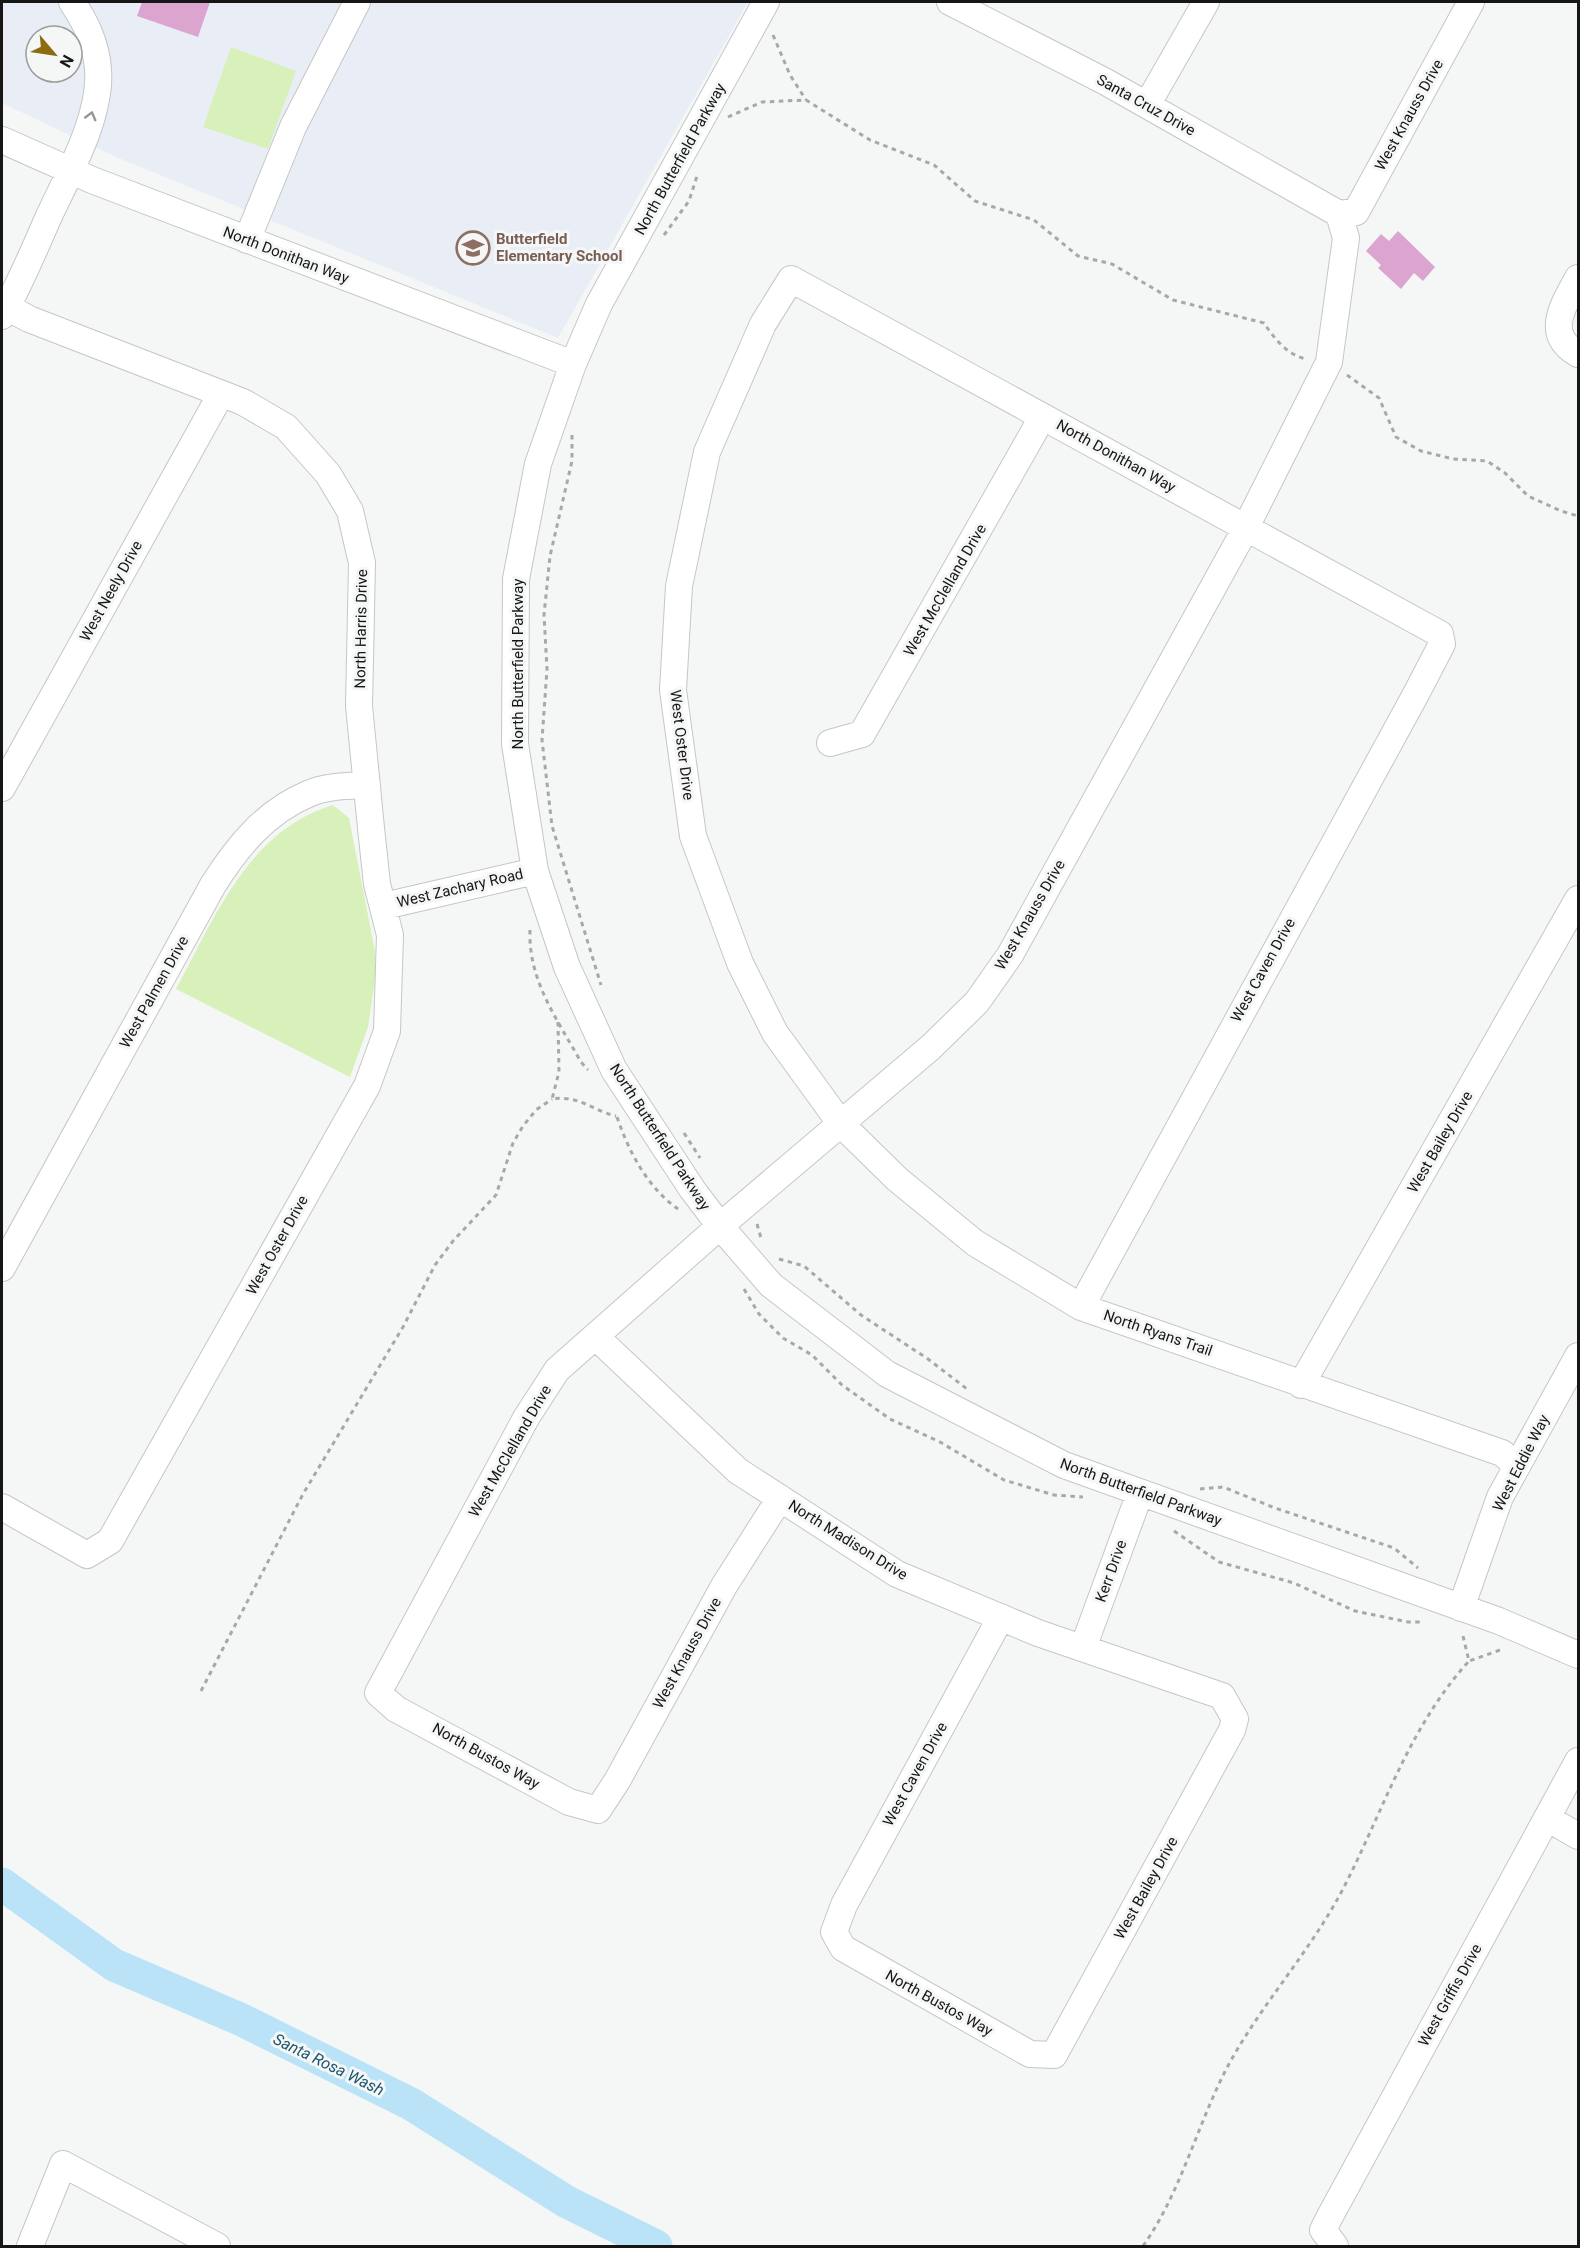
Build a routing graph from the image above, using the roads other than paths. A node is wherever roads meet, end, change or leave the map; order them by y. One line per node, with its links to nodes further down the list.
1 (72, 2): 9 (street, one-way to 1)
2 (357, 2): 11 (street)
3 (950, 2): 7 (street, Santa Cruz Drive)
4 (1206, 2): 7 (street)
5 (1471, 2): 10 (street, West Knauss Drive)
6 (765, 3): 16 (street, North Butterfield Parkway)
7 (1148, 105): 10 (street, Santa Cruz Drive)
8 (2, 140): 9 (street, North Donithan Way)
9 (69, 171): 11 (street, North Donithan Way); 14 (street)
10 (1339, 214): 19 (street, West Knauss Drive)
11 (246, 240): 16 (street, North Donithan Way)
12 (1578, 278): 15 (street)
13 (791, 279): 18 (street, North Donithan Way); 27 (street, West Oster Drive)
14 (4, 312): 17 (street, North Harris Drive)
15 (1578, 354)
16 (573, 364): 24 (street, North Butterfield Parkway)
17 (221, 394): 22 (street, North Harris Drive); 23 (street, West Neely Drive)
18 (1040, 415): 19 (street, North Donithan Way); 21 (street, West McClelland Drive)
19 (1246, 528): 20 (street, North Donithan Way); 27 (street, West Knauss Drive)
20 (1440, 633): 30 (street, West Caven Drive)
21 (830, 743)
22 (367, 784): 26 (street, North Harris Drive); 29 (street, West Palmen Drive)
23 (2, 788)
24 (536, 872): 26 (street, West Zachary Road); 28 (street, North Butterfield Parkway)
25 (1578, 899): 33 (street, West Bailey Drive)
26 (384, 906): 37 (street, West Oster Drive)
27 (841, 1124): 28 (street, West Knauss Drive); 30 (street, North Ryans Trail)
28 (720, 1227): 31 (street, West McClelland Drive); 35 (street, North Butterfield Parkway)
29 (2, 1268)
30 (1081, 1307): 33 (street, North Ryans Trail)
31 (596, 1337): 36 (street, North Madison Drive); 42 (street, West McClelland Drive)
32 (1578, 1356): 34 (street, West Eddie Way)
33 (1301, 1385): 34 (street, North Ryans Trail)
34 (1517, 1466): 38 (street, West Eddie Way)
35 (1140, 1493): 38 (street, North Butterfield Parkway); 40 (street, Kerr Drive)
36 (780, 1498): 39 (street, North Madison Drive); 45 (street, West Knauss Drive)
37 (2, 1507)
38 (1461, 1608): 41 (street, North Butterfield Parkway)
39 (1002, 1617): 40 (street, North Madison Drive); 48 (street, West Caven Drive)
40 (1083, 1648): 43 (street, North Madison Drive)
41 (1578, 1655)
42 (378, 1693): 45 (street, North Bustos Way)
43 (1235, 1719): 49 (street, West Bailey Drive)
44 (1578, 1761): 46 (street, West Griffis Drive)
45 (598, 1810)
46 (1547, 1818): 47 (street); 50 (street, West Griffis Drive)
47 (1578, 1836)
48 (834, 1932): 49 (street, North Bustos Way)
49 (1054, 2055)
50 (1329, 2238)
51 (30, 2247): 52 (street)
52 (217, 2247)

